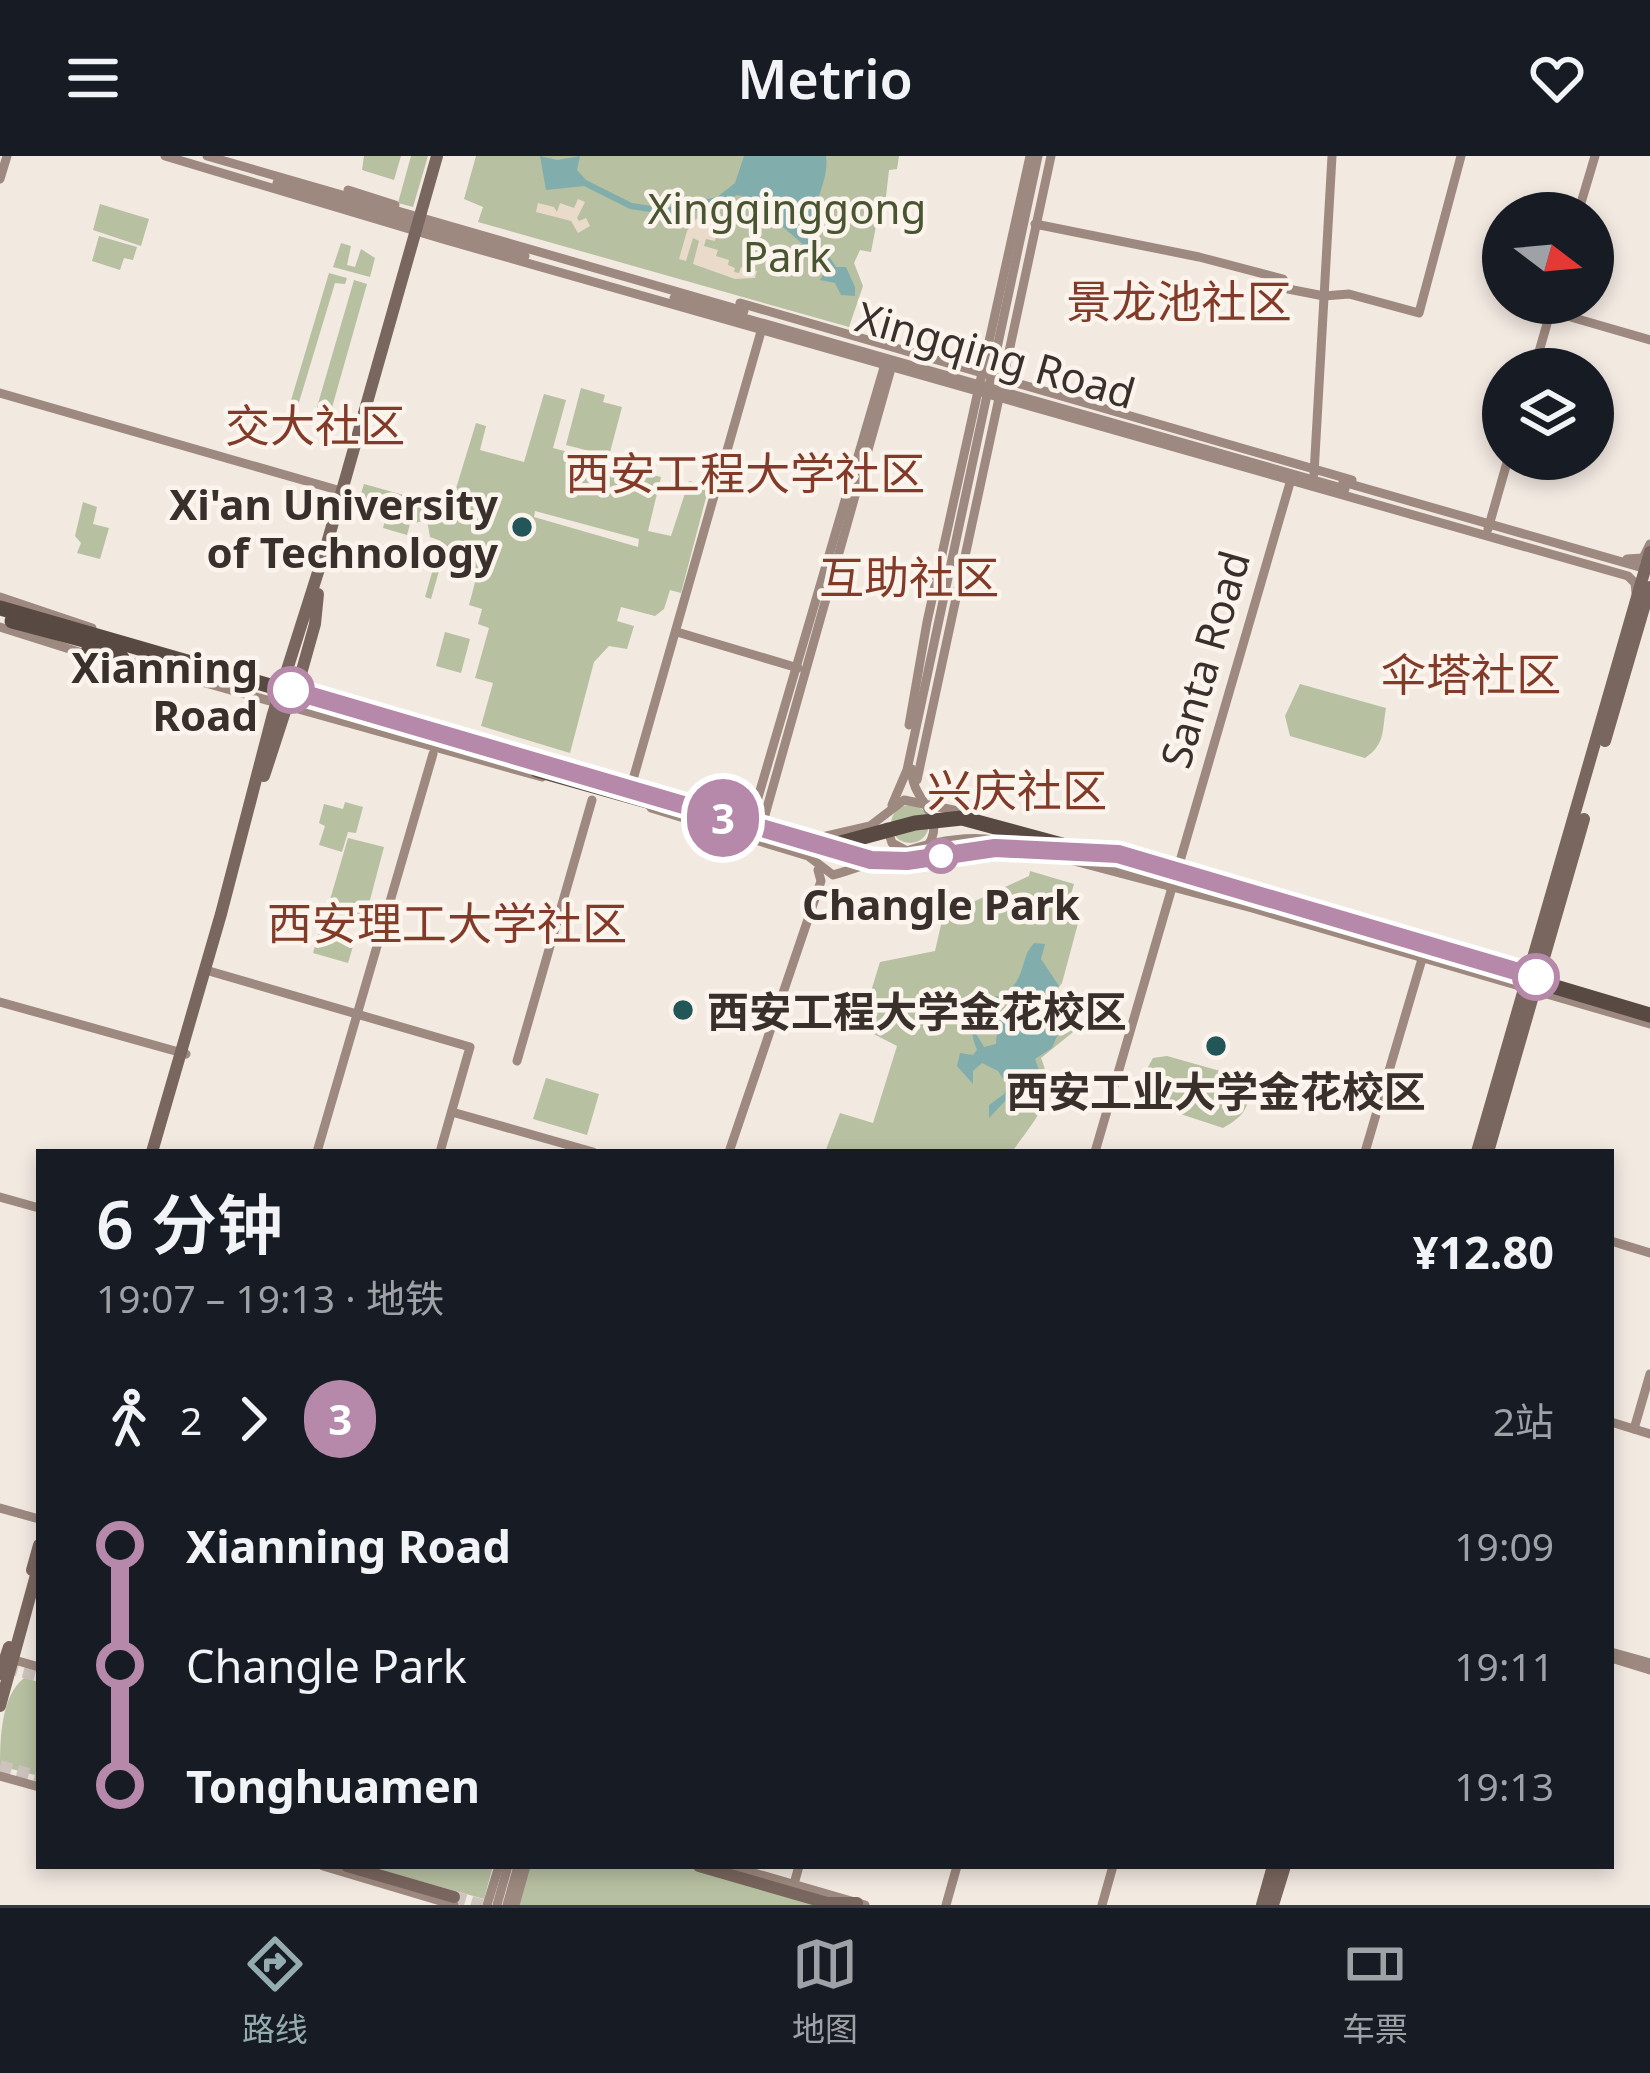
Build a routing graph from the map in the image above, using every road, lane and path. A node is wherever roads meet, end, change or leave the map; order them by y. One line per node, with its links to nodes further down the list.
1 (7, 156): 11 (street)
2 (165, 156): 13 (street)
3 (185, 156): 13 (street)
4 (207, 156): 13 (street)
5 (227, 156): 13 (street)
6 (437, 156): 13 (main road)
7 (1041, 156): 14 (street); 22 (street)
8 (1332, 156): 15 (street)
9 (1461, 156): 15 (street)
10 (1595, 156): 12 (street)
11 (0, 179)
12 (1584, 192)
13 (419, 221): 16 (street); 16 (street); 29 (main road); 34 (main road)
14 (1033, 224): 15 (street); 22 (street)
15 (1324, 296): 26 (street)
16 (764, 320): 18 (street, Xingqing Road); 20 (street); 21 (street); 41 (street)
17 (1602, 324): 19 (street)
18 (820, 338): 20 (street); 21 (street, Xingqing Road)
19 (1650, 340)
20 (829, 349): 21 (street)
21 (893, 358): 22 (street); 22 (street); 44 (street)
22 (991, 384): 24 (street); 25 (street); 26 (street); 27 (street); 58 (street)
23 (0, 394): 29 (street)
24 (991, 437): 25 (street); 45 (street)
25 (980, 446): 45 (street)
26 (1314, 471): 27 (street); 30 (street)
27 (1293, 474): 30 (street); 71 (street, Santa Road)
28 (1502, 480): 30 (street)
29 (339, 490): 34 (main road)
30 (1488, 528): 32 (street); 33 (street); 36 (street)
31 (1650, 548): 32 (street); 33 (main road)
32 (1618, 559): 33 (street)
33 (1648, 576): 36 (main road); 80 (main road)
34 (314, 592): 46 (main road); 46 (main road)
35 (6, 602): 38 (street); 38 (highway)
36 (1635, 605): 80 (main road)
37 (0, 617): 39 (highway)
38 (75, 625): 42 (highway); 46 (street)
39 (30, 626): 42 (highway); 43 (highway)
40 (0, 627): 43 (street)
41 (677, 632): 44 (street); 52 (street)
42 (102, 641): 50 (highway)
43 (122, 658): 47 (street)
44 (800, 668): 60 (street)
45 (934, 674): 54 (street)
46 (284, 682): 47 (main road); 49 (street)
47 (283, 704): 51 (street); 79 (main road); 85 (main road)
48 (433, 754): 83 (street)
49 (563, 763): 50 (highway); 52 (street)
50 (538, 766): 51 (highway); 56 (highway); 57 (highway)
51 (556, 781): 56 (street)
52 (632, 783): 53 (street)
53 (653, 789): 57 (highway); 60 (street)
54 (920, 799): 58 (street); 59 (street); 66 (street)
55 (592, 800): 86 (street)
56 (628, 800): 61 (highway)
57 (671, 800): 61 (highway)
58 (889, 812): 62 (street); 67 (street)
59 (972, 814): 63 (street); 65 (street)
60 (757, 820): 64 (street)
61 (713, 823): 69 (highway); 70 (street)
62 (841, 832): 64 (street); 72 (street)
63 (972, 836): 66 (street); 68 (street)
64 (818, 838): 70 (street)
65 (1075, 842): 69 (highway); 71 (street)
66 (929, 844): 67 (street)
67 (909, 852): 72 (street)
68 (1075, 860): 69 (highway); 73 (street)
69 (1110, 860): 75 (highway); 76 (highway)
70 (816, 862): 72 (street); 92 (street)
71 (1178, 868): 74 (street)
72 (845, 871): 93 (street)
73 (1169, 884): 77 (street); 94 (street)
74 (1342, 917): 76 (highway); 80 (street)
75 (1323, 925): 76 (highway); 77 (highway)
76 (1358, 931): 84 (highway)
77 (1340, 935): 78 (street)
78 (1422, 959): 81 (street); 95 (street)
79 (209, 971): 83 (street); 85 (main road)
80 (1535, 975): 81 (main road); 84 (street)
81 (1530, 990): 84 (street); 96 (main road); 97 (main road)
82 (0, 1002): 85 (street)
83 (357, 1015): 87 (street); 89 (street)
84 (1650, 1017)
85 (184, 1053): 88 (main road)
86 (517, 1061)
87 (452, 1112): 90 (street); 91 (street)
88 (156, 1149)
89 (318, 1149)
90 (441, 1149)
91 (582, 1149)
92 (733, 1149)
93 (733, 1149)
94 (1096, 1149)
95 (1366, 1149)
96 (1478, 1149)
97 (1489, 1149)
98 (0, 1194): 99 (street)
99 (36, 1205)
100 (1614, 1242): 101 (street)
101 (1650, 1252)
102 (1650, 1374): 104 (street)
103 (1614, 1424): 104 (street)
104 (1634, 1429): 105 (street)
105 (1650, 1434)
106 (0, 1508): 107 (street)
107 (36, 1518)
108 (36, 1555): 111 (main road)
109 (36, 1573): 111 (main road)
110 (1614, 1656): 113 (street)
111 (6, 1658): 112 (street); 114 (main road); 115 (main road)
112 (36, 1666)
113 (1650, 1666)
114 (0, 1675)
115 (0, 1706)
116 (0, 1776): 117 (street)
117 (36, 1786)
118 (334, 1869): 131 (street)
119 (356, 1869): 131 (main road)
120 (498, 1869): 134 (street)
121 (507, 1869): 134 (street)
122 (521, 1869): 135 (street)
123 (709, 1869): 132 (main road)
124 (741, 1869): 130 (street)
125 (798, 1869): 130 (street)
126 (956, 1869): 136 (street)
127 (1112, 1869): 137 (street)
128 (1284, 1869): 139 (main road)
129 (1271, 1873): 138 (main road)
130 (794, 1884): 133 (street)
131 (454, 1901)
132 (830, 1904): 133 (main road)
133 (861, 1904)
134 (492, 1905)
135 (511, 1905)
136 (946, 1905)
137 (1102, 1905)
138 (1258, 1905)
139 (1273, 1905)

